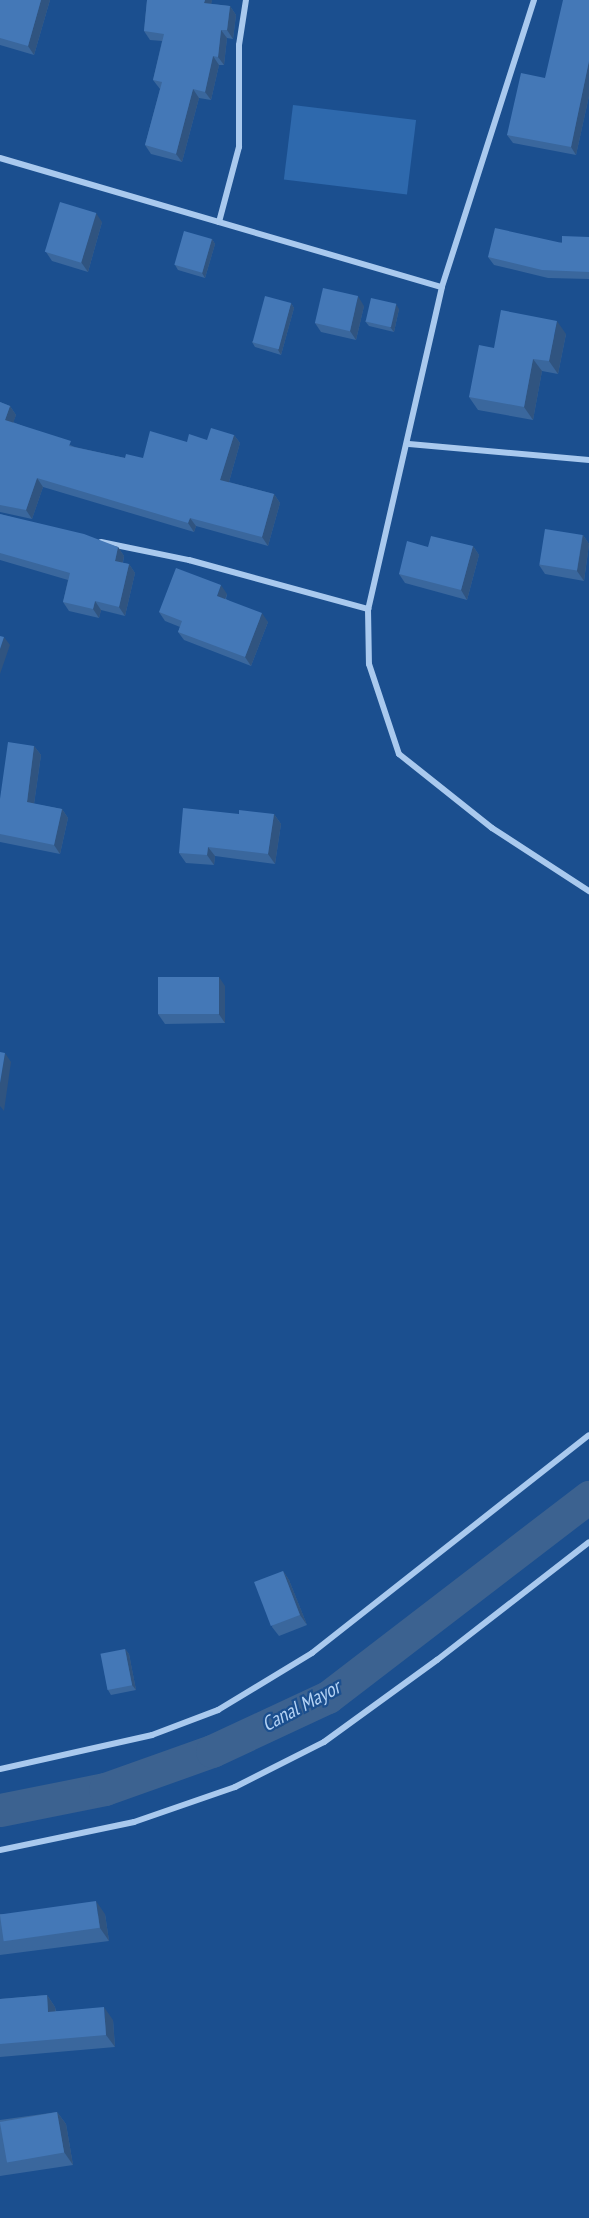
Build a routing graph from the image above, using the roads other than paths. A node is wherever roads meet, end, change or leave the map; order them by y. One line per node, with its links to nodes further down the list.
1 (246, 0): 4 (street)
2 (534, 0): 5 (street)
3 (0, 158): 4 (street)
4 (219, 222): 5 (street)
5 (442, 287): 6 (street)
6 (409, 444): 7 (street); 9 (street)
7 (589, 460)
8 (90, 539): 9 (street)
9 (368, 609): 10 (street)
10 (589, 891)
11 (589, 1435): 13 (street)
12 (589, 1542): 14 (street)
13 (0, 1769)
14 (0, 1850)

